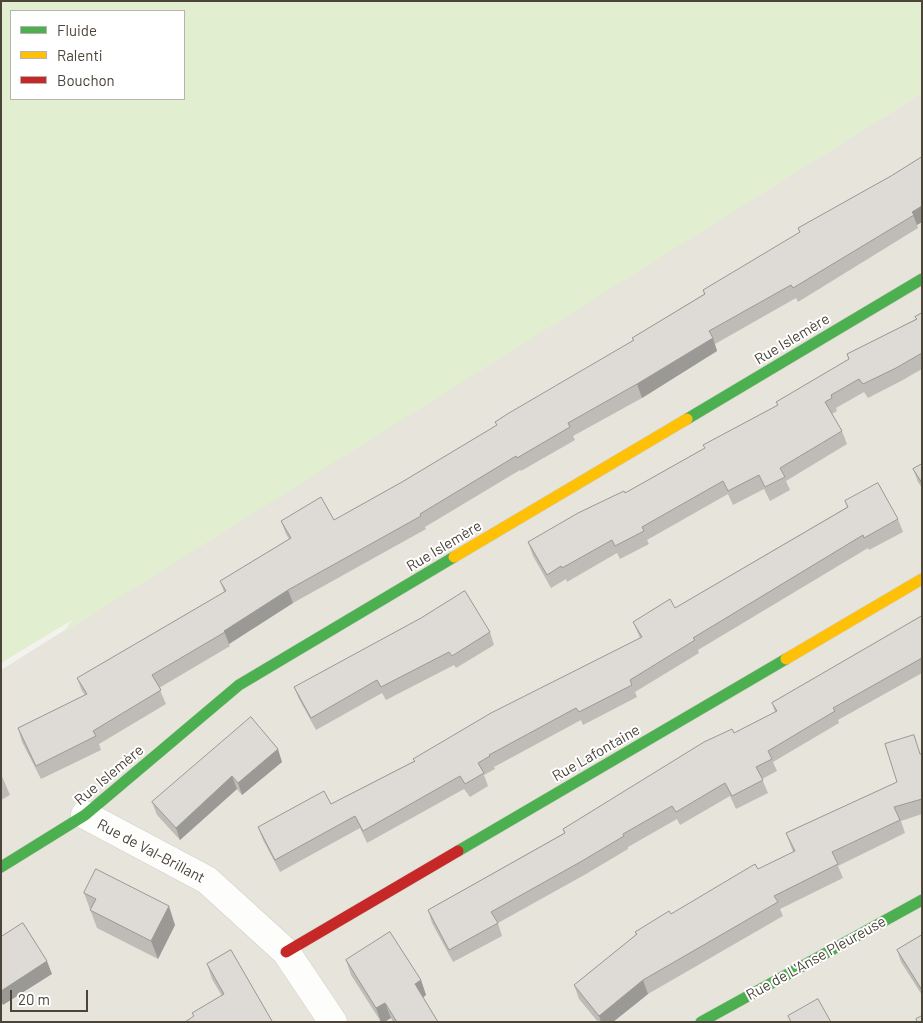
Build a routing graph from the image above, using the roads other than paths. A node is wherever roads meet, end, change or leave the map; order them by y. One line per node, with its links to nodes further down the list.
1 (922, 279): 3 (street, Rue Islemère)
2 (922, 579): 6 (street, Rue Lafontaine)
3 (85, 815): 4 (street, Rue Islemère); 6 (street, Rue de Val-Brillant)
4 (1, 867)
5 (922, 900): 7 (street, Rue de L'Anse Pleureuse)
6 (286, 952): 8 (street, Rue de Val-Brillant)
7 (708, 1020)
8 (333, 1022)

